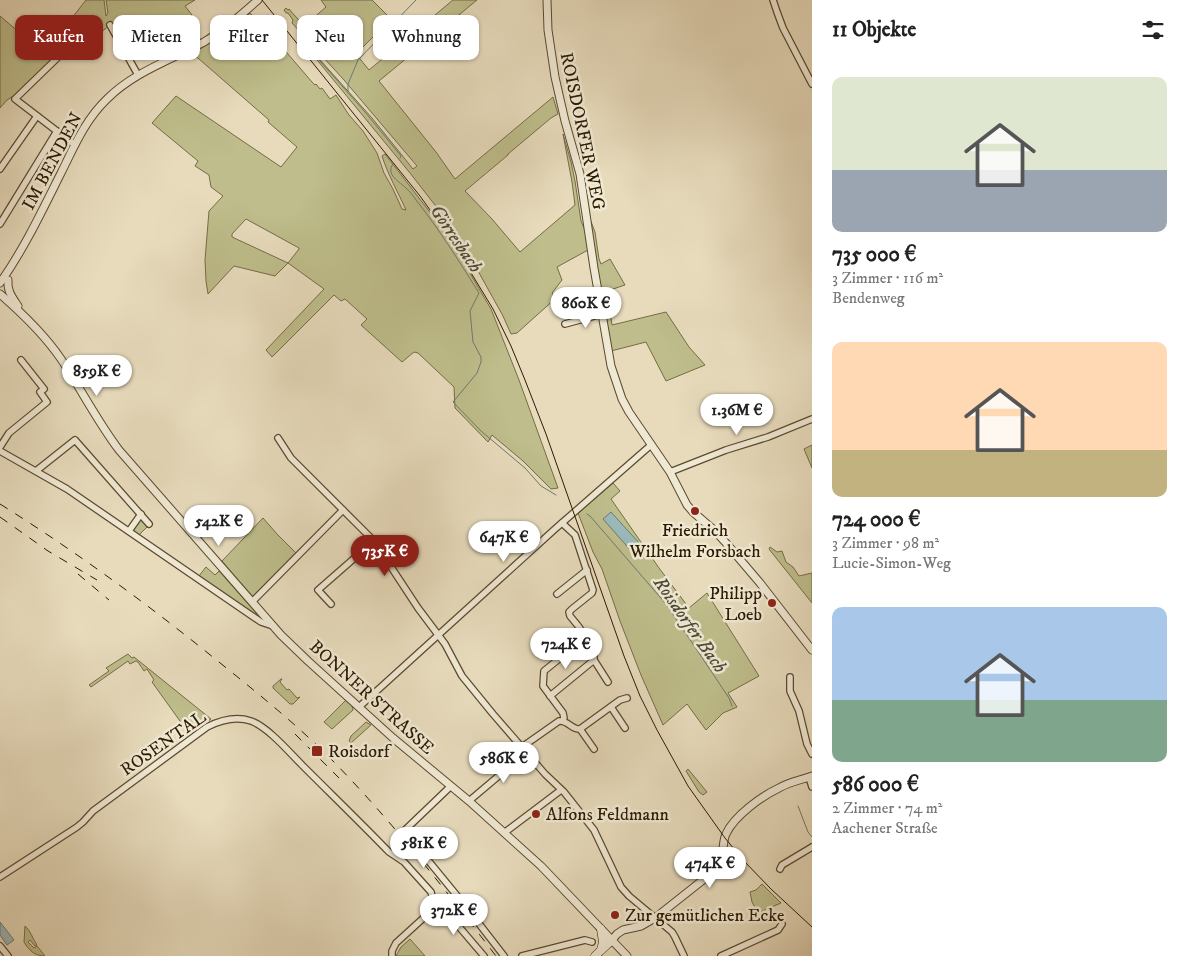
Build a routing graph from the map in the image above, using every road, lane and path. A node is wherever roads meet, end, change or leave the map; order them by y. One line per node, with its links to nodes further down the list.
1 (257, 0): 6 (street, IM BENDEN)
2 (547, 0): 18 (street, ROISDORFER WEG)
3 (774, 0): 7 (street)
4 (110, 25): 6 (street)
5 (55, 60): 8 (street)
6 (138, 76): 10 (street, IM BENDEN)
7 (812, 84)
8 (37, 116): 9 (street); 11 (street)
9 (56, 131): 10 (street); 12 (street)
10 (75, 145): 13 (street, IM BENDEN)
11 (0, 169)
12 (0, 224)
13 (11, 268): 14 (street, IM BENDEN); 15 (street, IM BENDEN)
14 (8, 280): 16 (street, IM BENDEN); 17 (street)
15 (0, 283)
16 (0, 294): 17 (street)
17 (24, 314): 36 (street, BONNER STRASSE)
18 (602, 314): 19 (street); 23 (street, ROISDORFER WEG)
19 (565, 324)
20 (21, 360): 24 (street)
21 (812, 419): 27 (street)
22 (278, 438): 28 (street)
23 (651, 445): 27 (street, ROISDORFER WEG); 30 (street)
24 (0, 447)
25 (0, 451): 26 (street)
26 (36, 471): 29 (street); 32 (street)
27 (670, 472): 41 (street, ROISDORFER WEG)
28 (343, 510): 33 (street); 36 (street)
29 (141, 514): 31 (street); 32 (street)
30 (562, 523): 34 (street); 39 (street)
31 (150, 524)
32 (129, 531): 38 (street)
33 (374, 541): 37 (street); 39 (street)
34 (586, 570): 35 (street); 40 (street)
35 (557, 594)
36 (252, 602): 38 (street, BONNER STRASSE)
37 (331, 604)
38 (273, 626): 47 (street, BONNER STRASSE)
39 (438, 635): 47 (street); 53 (street)
40 (585, 638): 42 (street); 45 (street)
41 (812, 650)
42 (594, 660): 44 (street); 45 (street)
43 (790, 677): 54 (street)
44 (608, 682)
45 (550, 696): 49 (street)
46 (628, 698): 48 (street)
47 (359, 707): 56 (street, BONNER STRASSE)
48 (611, 707): 50 (street); 51 (street)
49 (563, 720): 51 (street); 53 (street)
50 (625, 728)
51 (580, 729): 52 (street)
52 (594, 749)
53 (525, 750): 58 (street); 59 (street)
54 (812, 754)
55 (811, 776): 57 (street); 65 (street)
56 (451, 786): 59 (street, BONNER STRASSE); 75 (street)
57 (812, 787)
58 (561, 790): 60 (street); 65 (street)
59 (469, 800): 60 (street, BONNER STRASSE)
60 (504, 833): 67 (street, BONNER STRASSE)
61 (812, 847): 62 (street)
62 (780, 869)
63 (0, 877): 64 (street, ROSENTAL)
64 (434, 903): 73 (street); 74 (street, ROSENTAL)
65 (655, 918): 68 (street); 78 (street)
66 (782, 924): 79 (street)
67 (601, 929): 68 (street, BONNER STRASSE); 71 (main road)
68 (612, 940): 71 (main road); 77 (street, BONNER STRASSE)
69 (592, 942): 76 (street)
70 (0, 946): 72 (street)
71 (598, 953)
72 (8, 956)
73 (392, 956)
74 (484, 956)
75 (504, 956)
76 (522, 956)
77 (627, 956)
78 (684, 956)
79 (721, 956)

